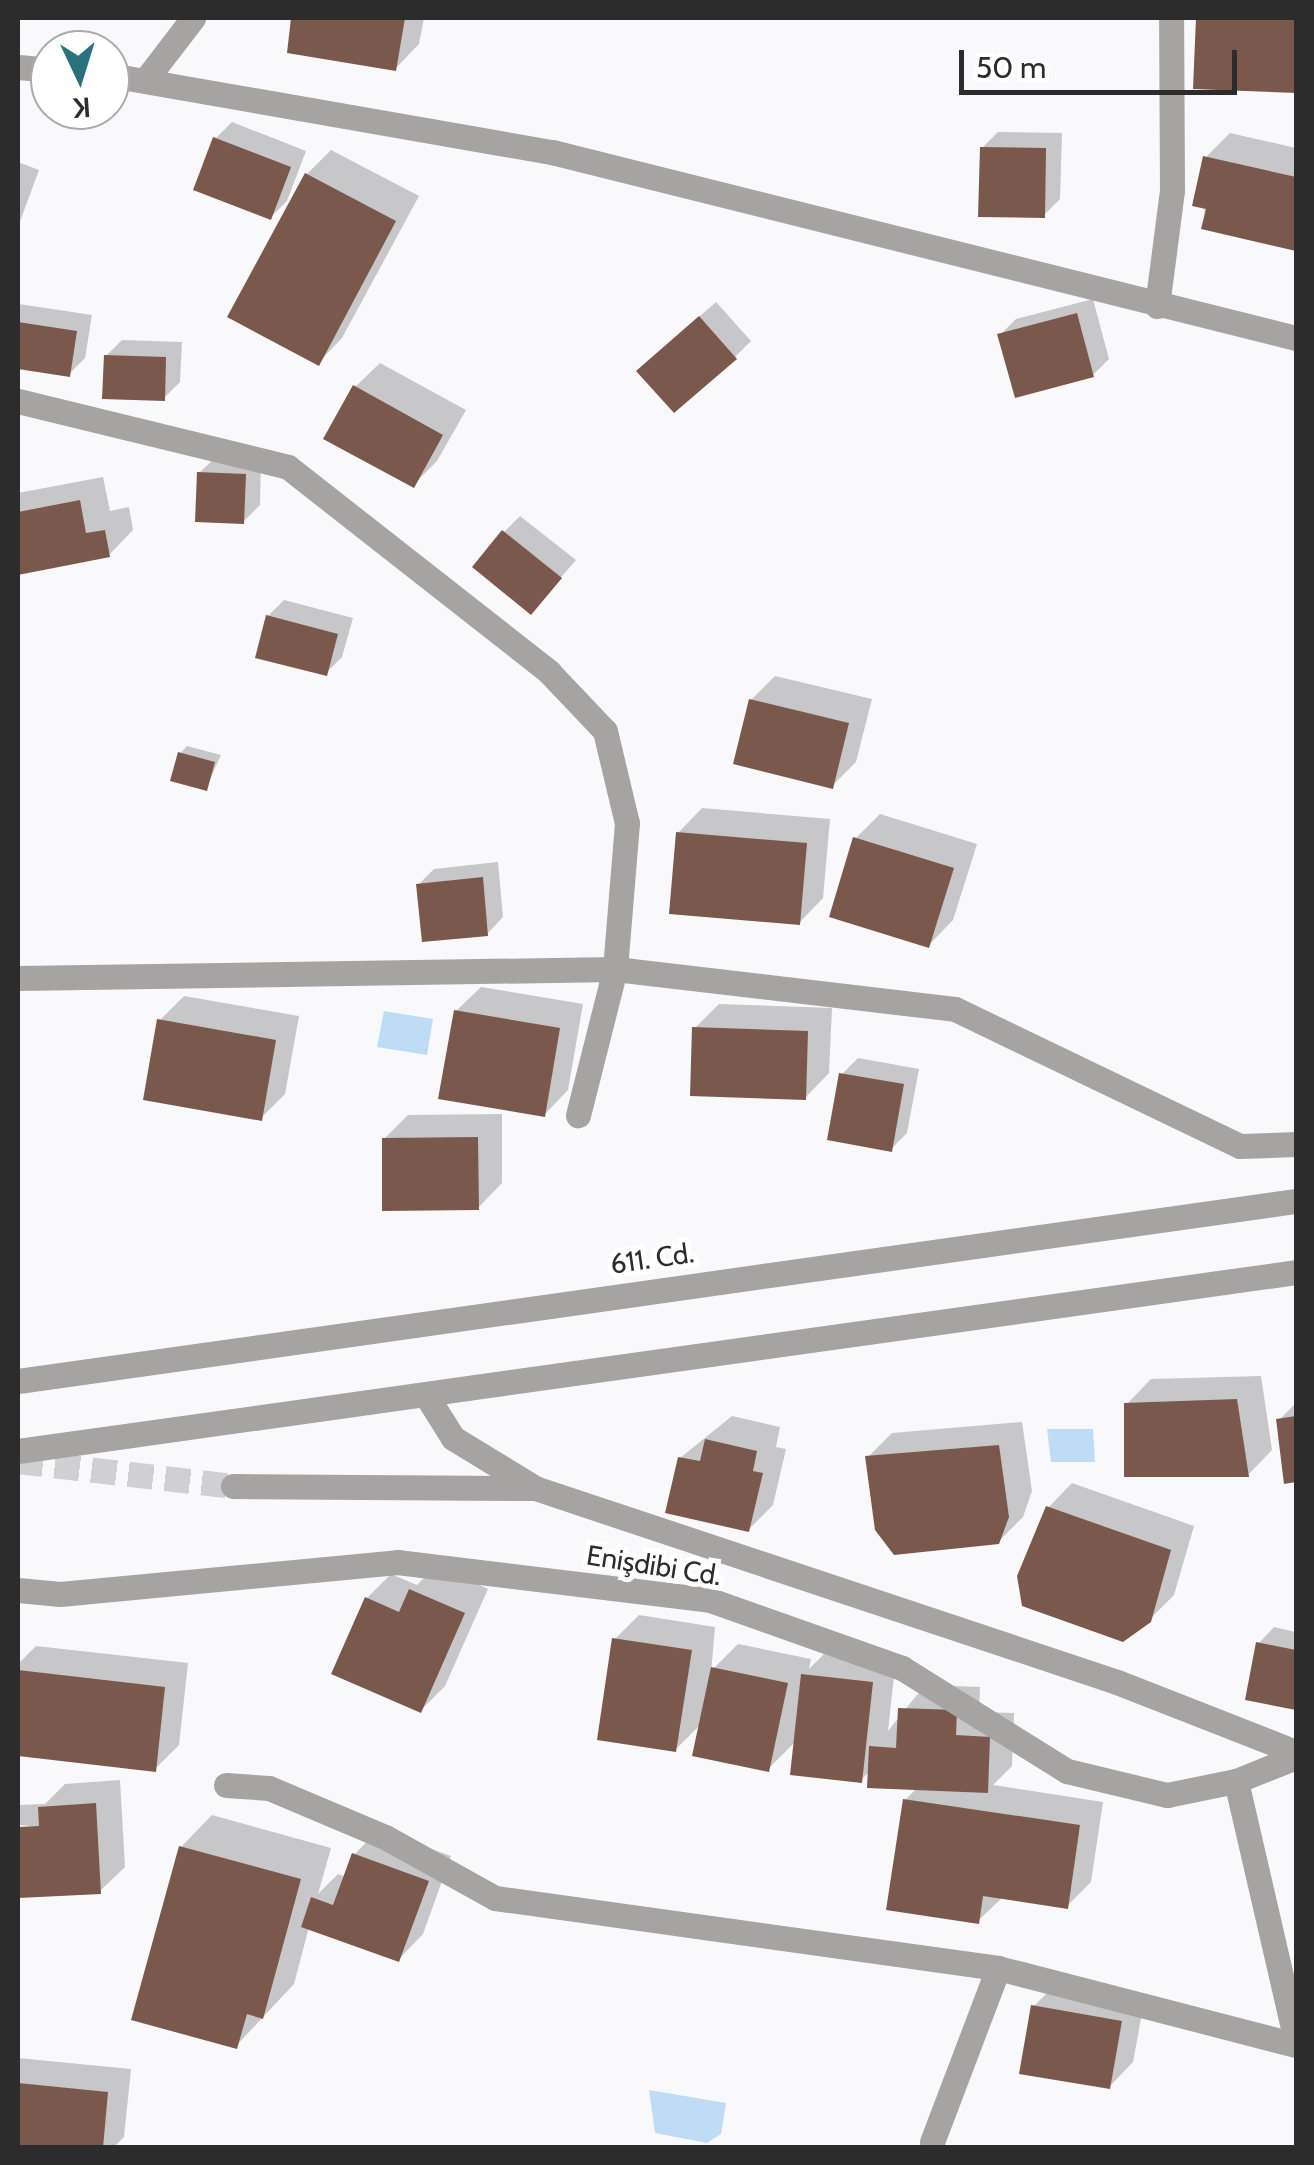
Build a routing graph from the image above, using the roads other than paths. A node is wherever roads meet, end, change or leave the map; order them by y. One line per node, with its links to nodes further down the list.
1 (193, 18): 4 (street)
2 (1171, 18): 5 (street)
3 (130, 77): 4 (street)
4 (147, 78): 5 (street)
5 (1157, 306): 6 (street)
6 (1296, 338)
7 (18, 401): 8 (street)
8 (615, 969): 9 (street); 10 (street); 11 (street)
9 (18, 978)
10 (578, 1115)
11 (1296, 1144)
12 (1296, 1201): 14 (street, 611. Cd.)
13 (1296, 1272): 15 (street)
14 (18, 1382)
15 (426, 1395): 16 (street); 18 (street, Enişdibi Cd.)
16 (18, 1451)
17 (233, 1486): 18 (street)
18 (535, 1488): 20 (street, Enişdibi Cd.)
19 (18, 1590): 21 (street, Enişdibi Cd.)
20 (1296, 1754): 21 (street, Enişdibi Cd.)
21 (1236, 1781): 24 (street)
22 (226, 1785): 23 (street)
23 (998, 1968): 24 (street); 25 (street)
24 (1296, 2043)
25 (932, 2142)

